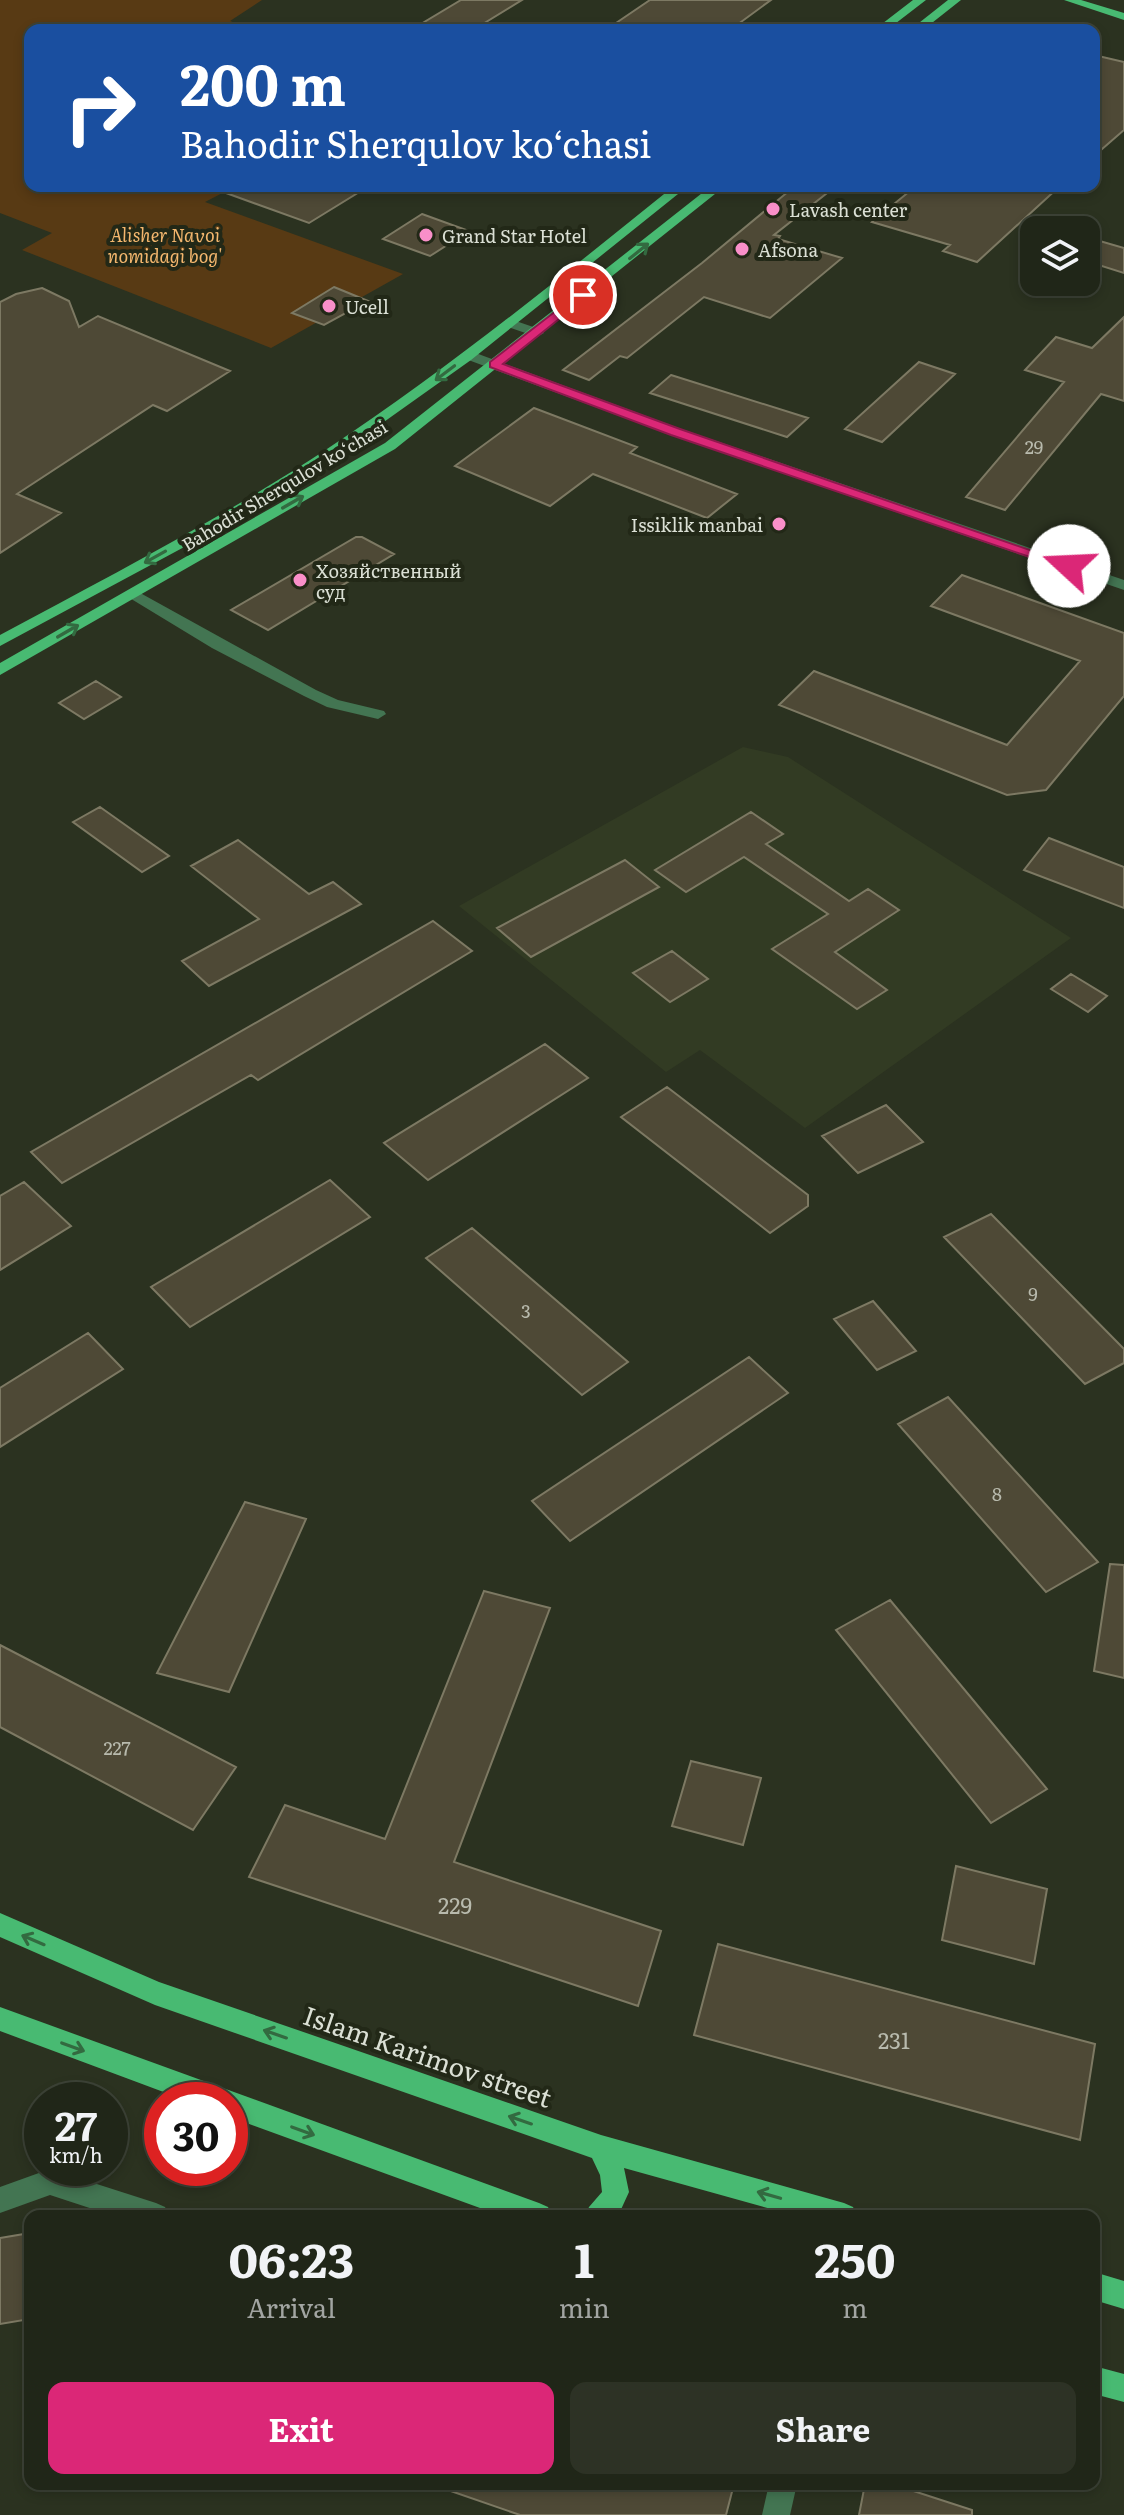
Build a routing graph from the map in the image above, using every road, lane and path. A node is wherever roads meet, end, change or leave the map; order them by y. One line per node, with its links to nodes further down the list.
1 (920, 0): 5 (main road)
2 (955, 0): 6 (main road)
3 (1070, 0): 4 (main road)
4 (1124, 17)
5 (888, 24)
6 (924, 24)
7 (674, 192): 9 (main road, Bahodir Sherqulov ko‘chasi)
8 (712, 192): 10 (main road, Bahodir Sherqulov ko‘chasi, one-way to 8)
9 (510, 323): 10 (street); 11 (main road, Bahodir Sherqulov ko‘chasi)
10 (537, 333): 12 (main road, Bahodir Sherqulov ko‘chasi)
11 (468, 355): 12 (street); 15 (main road, Bahodir Sherqulov ko‘chasi, one-way to 15)
12 (494, 365): 13 (street); 14 (main road, Bahodir Sherqulov ko‘chasi, one-way to 12)
13 (1124, 585)
14 (133, 594): 16 (main road, Bahodir Sherqulov ko‘chasi, one-way to 14); 17 (street)
15 (0, 641)
16 (0, 670)
17 (378, 714)
18 (0, 1925): 22 (main road, Islam Karimov street, one-way to 18)
19 (0, 2019): 20 (main road, one-way to 20)
20 (170, 2082)
21 (248, 2111): 25 (main road, one-way to 25)
22 (601, 2148): 26 (main road); 27 (main road, Islam Karimov street, one-way to 22)
23 (0, 2200): 24 (street)
24 (137, 2210)
25 (522, 2210)
26 (605, 2210)
27 (823, 2210)
28 (1100, 2288): 29 (main road)
29 (1124, 2295)
30 (1100, 2382): 31 (main road)
31 (1124, 2388)
32 (782, 2490): 33 (street)
33 (776, 2515)

